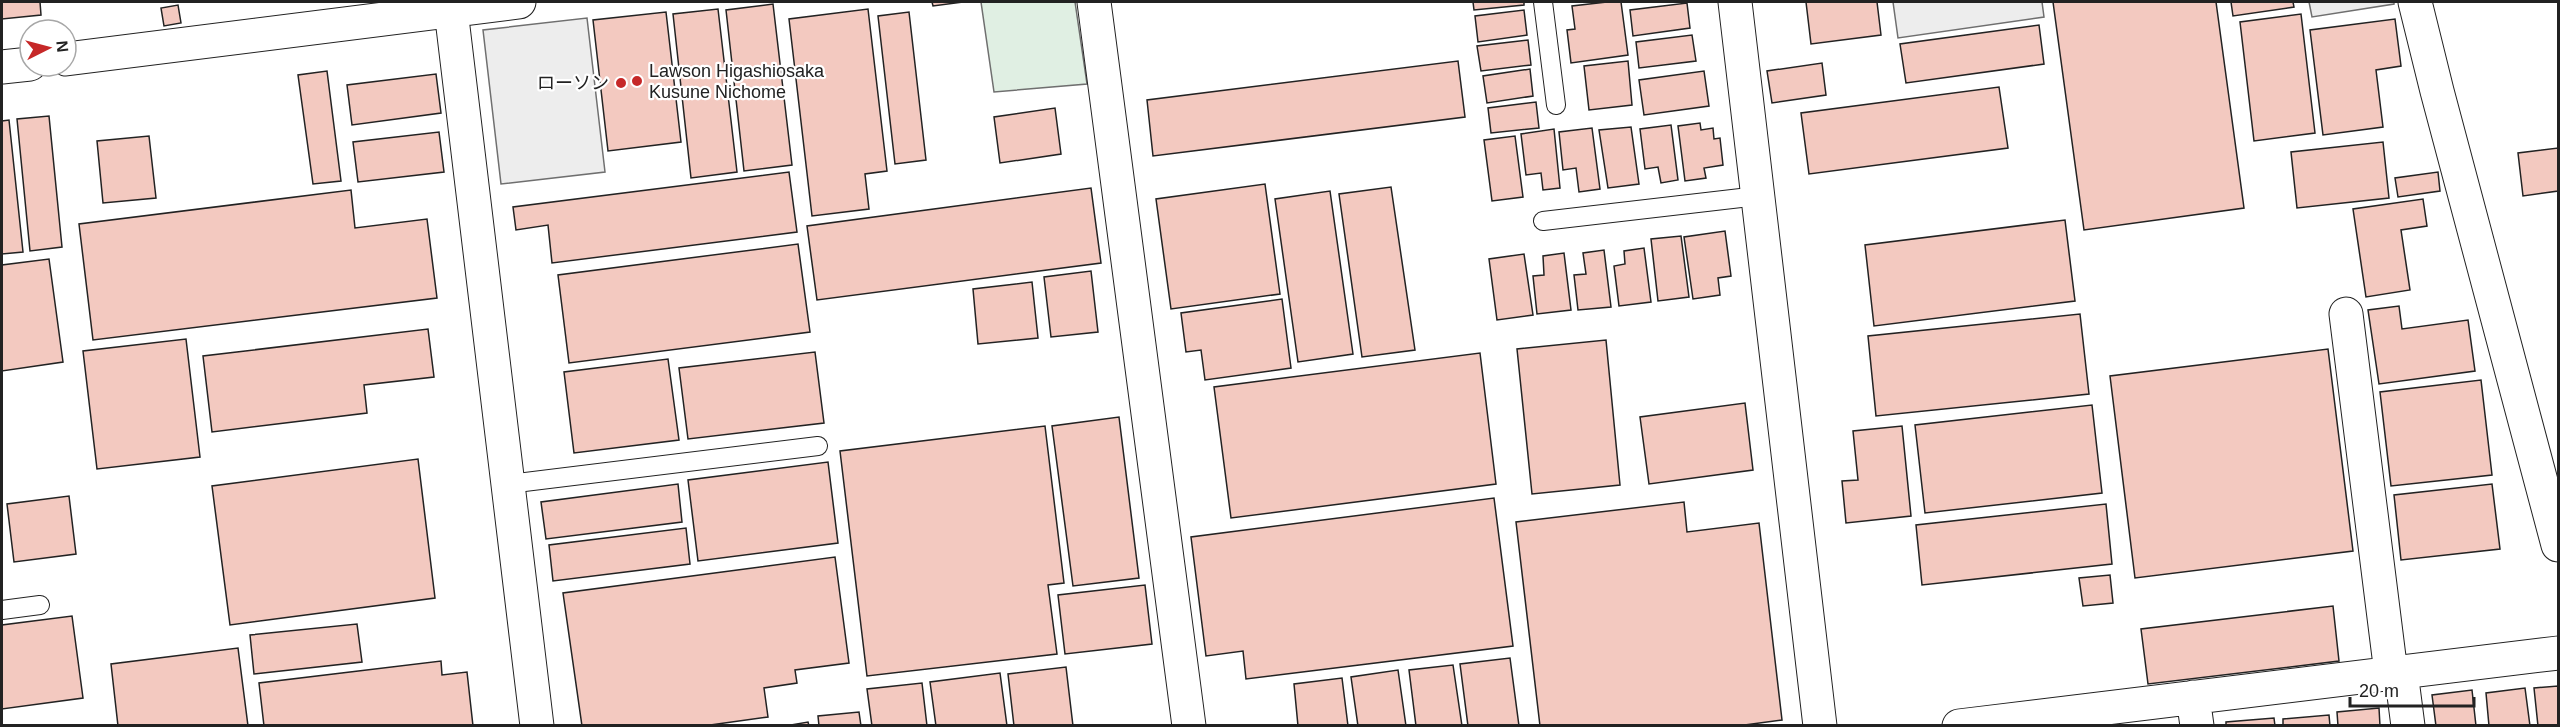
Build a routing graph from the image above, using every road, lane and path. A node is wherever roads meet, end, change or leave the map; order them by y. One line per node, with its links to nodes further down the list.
1 (519, 2): 6 (street)
2 (1094, 2): 24 (street)
3 (1543, 2): 10 (lane)
4 (1735, 2): 11 (street)
5 (2415, 2): 16 (street)
6 (451, 5): 7 (street); 15 (street)
7 (78, 57)
8 (18, 65): 9 (street)
9 (2, 67)
10 (1556, 105)
11 (1758, 196): 12 (lane); 25 (street)
12 (1543, 221)
13 (2346, 314): 20 (street)
14 (818, 446): 15 (lane)
15 (508, 484): 23 (street)
16 (2559, 545)
17 (40, 605): 18 (lane)
18 (2, 610)
19 (2559, 653): 20 (street)
20 (2396, 673): 21 (street); 27 (street)
21 (2195, 711): 22 (street)
22 (2070, 719): 26 (street)
23 (537, 726)
24 (1189, 726)
25 (1820, 726)
26 (1959, 726)
27 (2408, 726)

